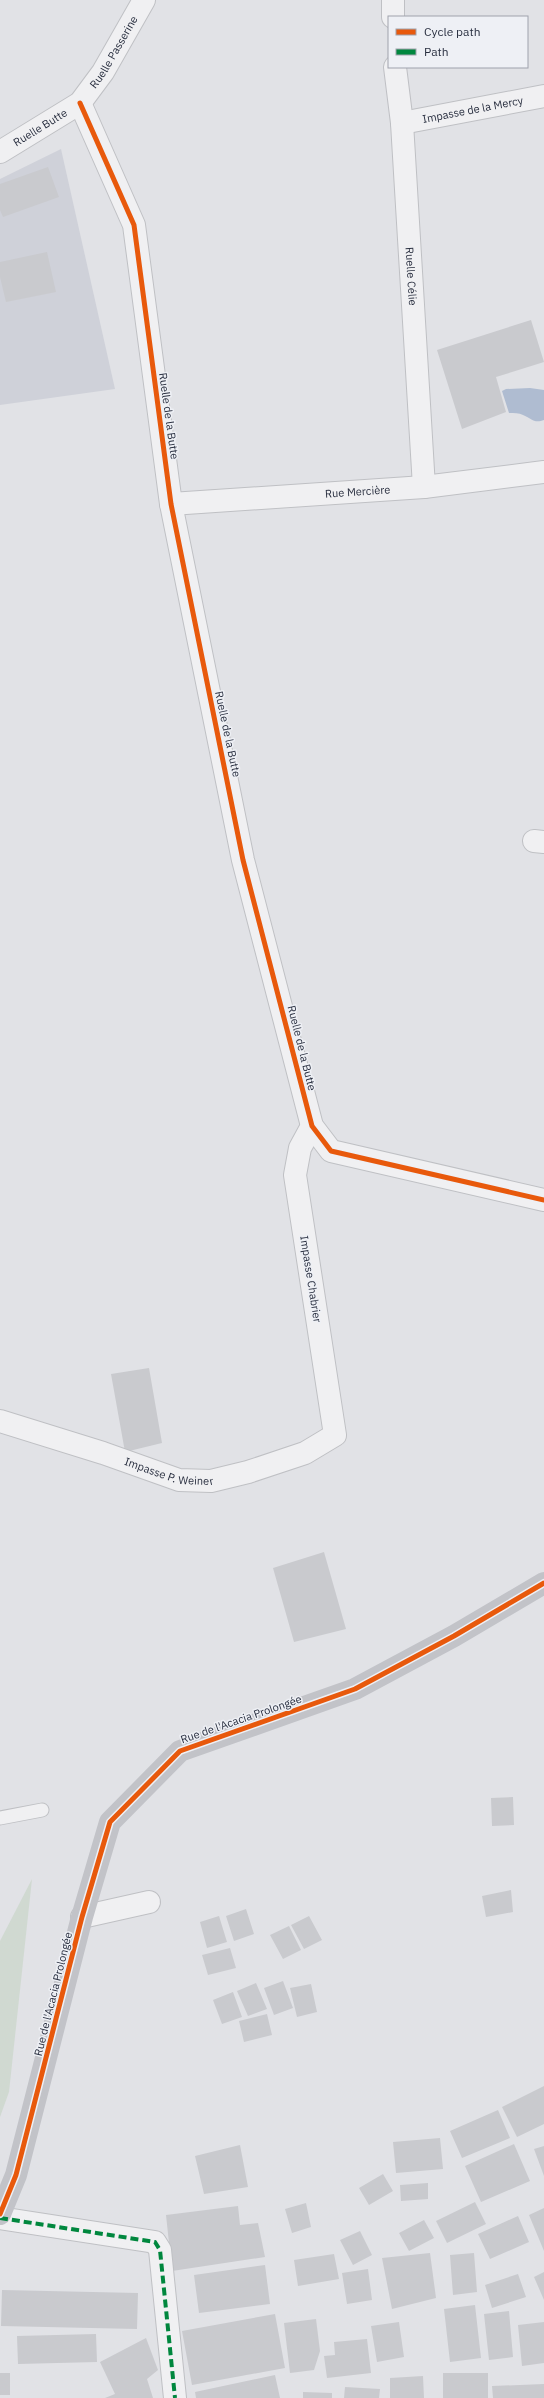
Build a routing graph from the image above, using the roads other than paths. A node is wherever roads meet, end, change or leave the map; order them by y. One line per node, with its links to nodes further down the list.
1 (144, 0): 6 (street, Ruelle Passerine)
2 (393, 0): 3 (street)
3 (393, 16)
4 (395, 68): 7 (street, Ruelle Célie)
5 (544, 96): 7 (street, Impasse de la Mercy)
6 (80, 103): 8 (street, Ruelle Butte); 11 (street, Ruelle de la Butte)
7 (402, 123): 10 (street, Ruelle Célie)
8 (0, 152)
9 (544, 472): 10 (street, Rue Mercière)
10 (424, 487): 11 (street, Rue Mercière)
11 (170, 504): 12 (street, Ruelle de la Butte)
12 (312, 1126): 13 (street, Ruelle de la Butte); 15 (street, Impasse Chabrier)
13 (544, 1200)
14 (0, 1421): 15 (street, Impasse P. Weiner)
15 (334, 1435)
16 (544, 1583): 20 (street, Rue de l'Acacia Prolongée)
17 (42, 1810): 18 (lane)
18 (0, 1818)
19 (150, 1902): 20 (street)
20 (82, 1917): 21 (street, Rue de l'Acacia Prolongée)
21 (0, 2214)
22 (0, 2218): 23 (street)
23 (175, 2398)

